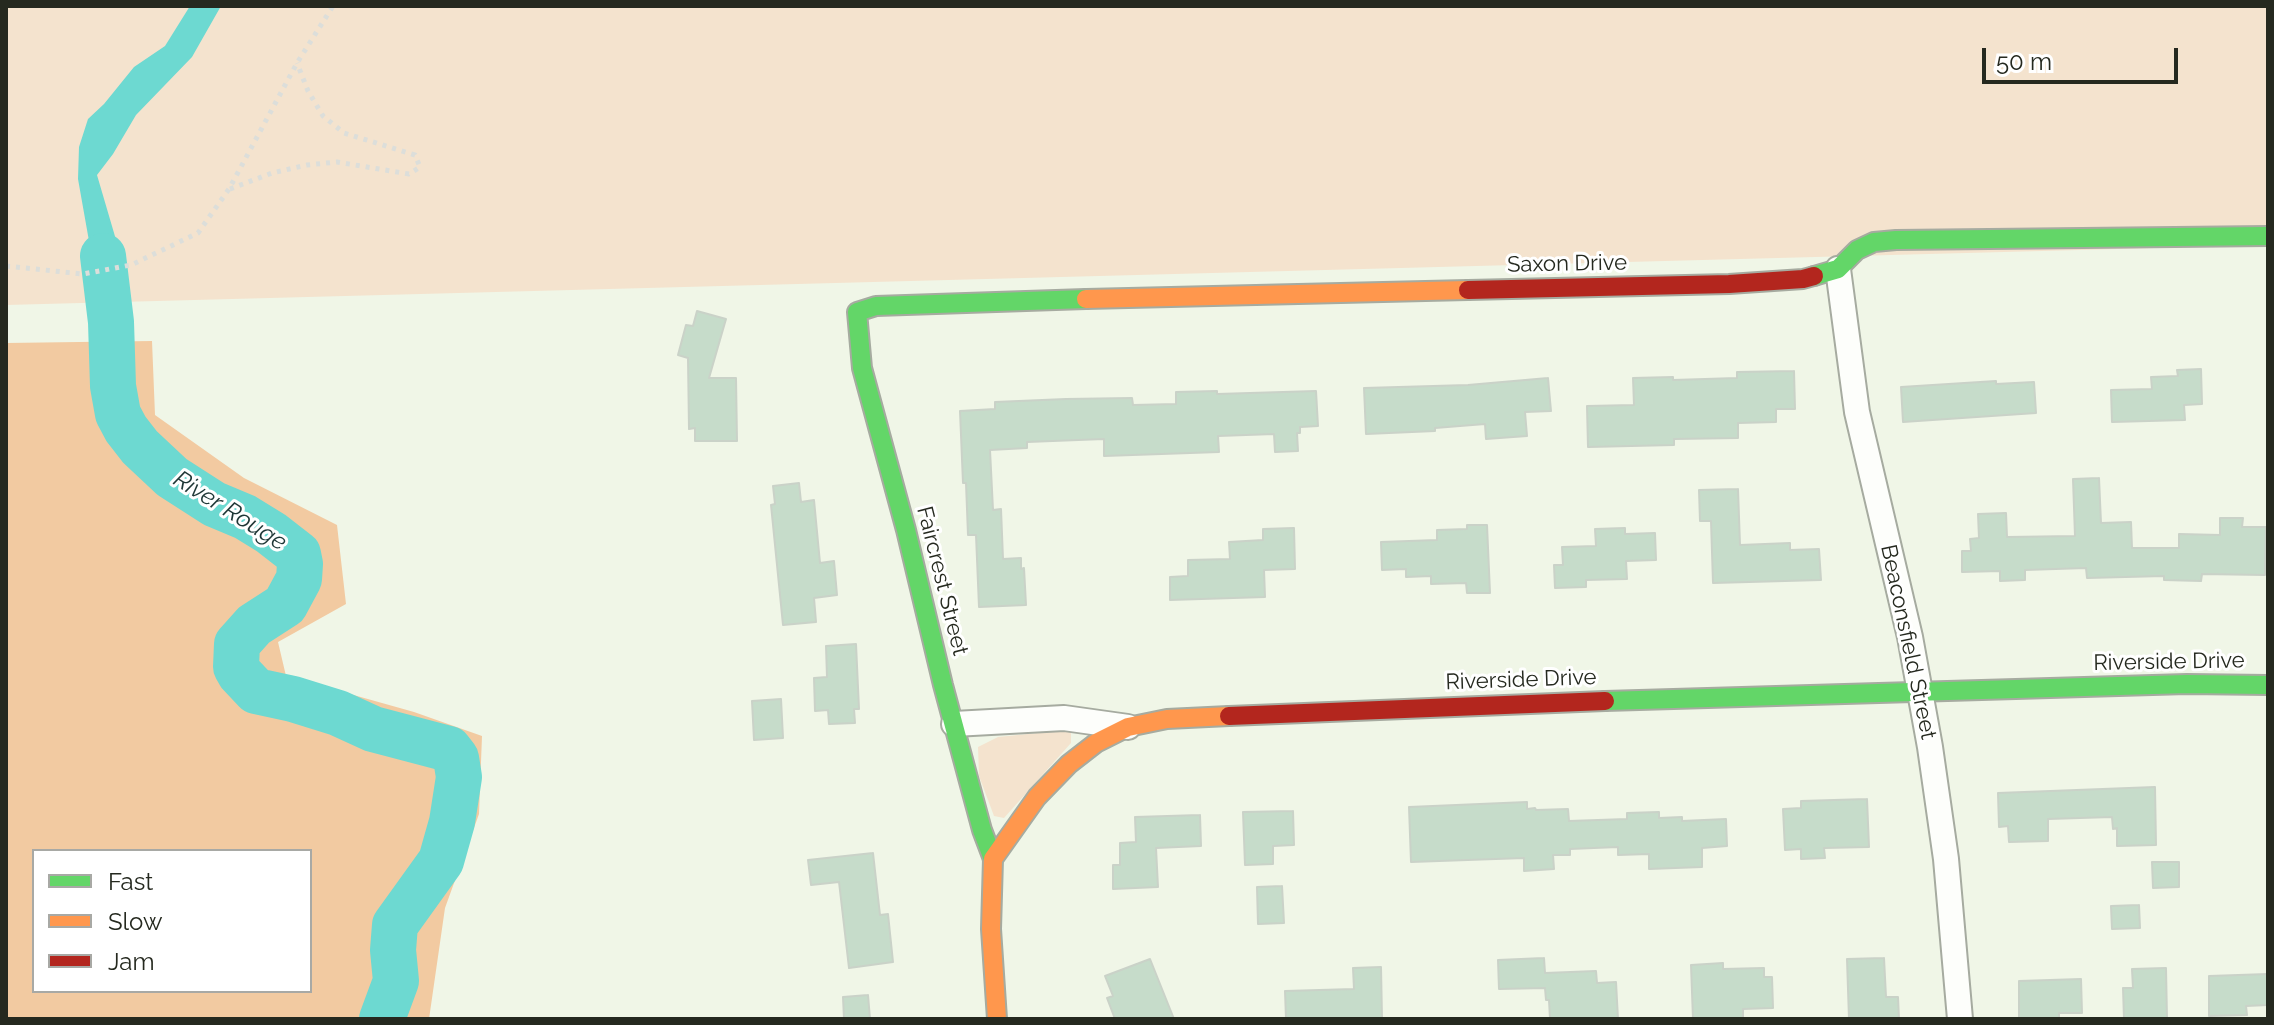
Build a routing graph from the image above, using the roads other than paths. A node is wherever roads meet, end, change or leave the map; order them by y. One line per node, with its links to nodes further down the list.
1 (2268, 236): 2 (street, Saxon Drive)
2 (1838, 269): 3 (street, Saxon Drive); 5 (street, Beaconsfield Street)
3 (857, 312): 6 (street, Faircrest Street)
4 (2268, 685): 5 (street, Riverside Drive)
5 (1920, 693): 7 (street, Riverside Drive); 10 (street, Beaconsfield Street)
6 (954, 724): 7 (street); 8 (street, Faircrest Street)
7 (1128, 727): 8 (street, Riverside Drive)
8 (993, 859): 9 (street)
9 (997, 1019)
10 (1960, 1019)

